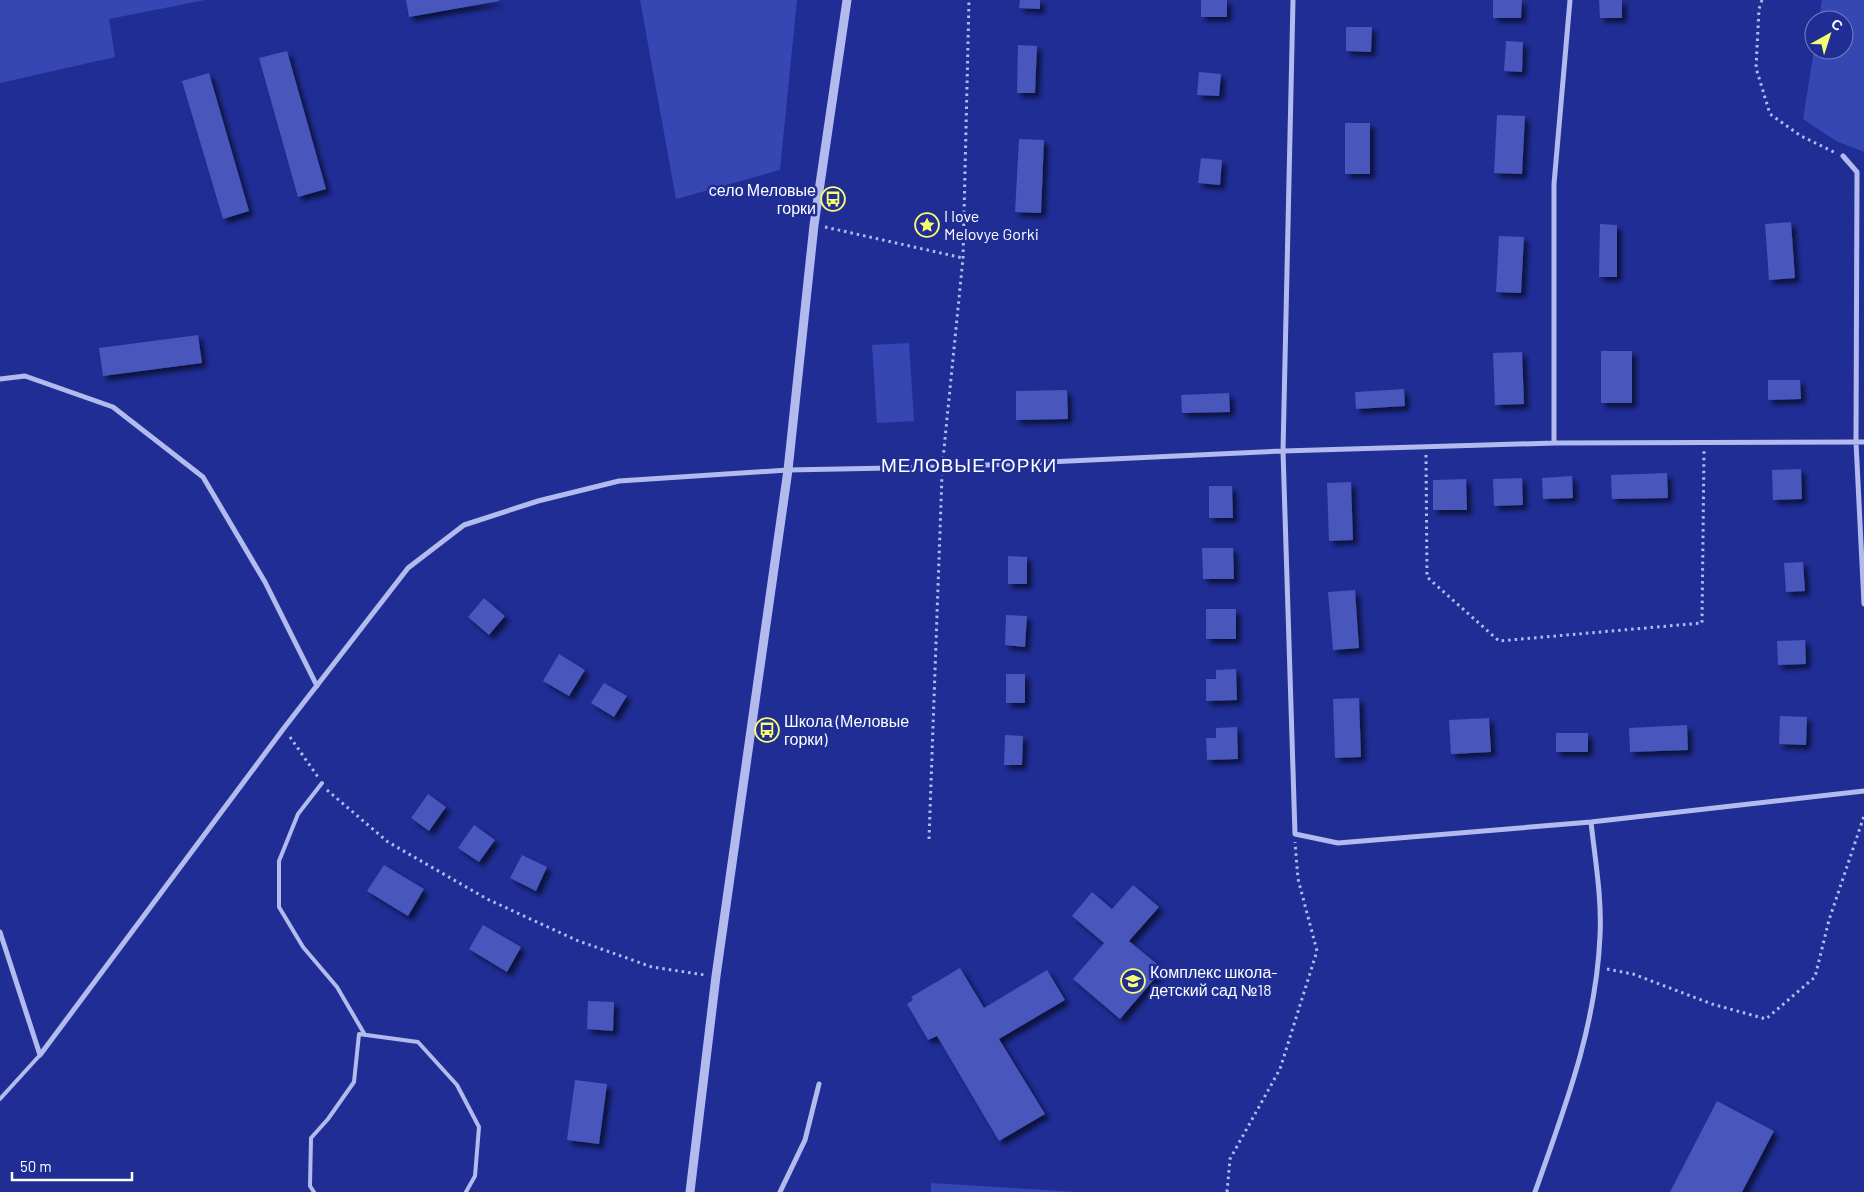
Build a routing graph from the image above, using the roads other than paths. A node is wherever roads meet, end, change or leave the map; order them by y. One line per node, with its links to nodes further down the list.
1 (847, 0): 10 (street)
2 (1293, 0): 9 (street)
3 (1570, 0): 8 (street)
4 (1843, 156): 6 (street)
5 (0, 379): 12 (street)
6 (1856, 442): 7 (street); 8 (street); 11 (street)
7 (1864, 442)
8 (1554, 443): 9 (street)
9 (1283, 451): 10 (street); 15 (street)
10 (788, 470): 12 (street); 23 (street)
11 (1864, 604)
12 (317, 686): 18 (street)
13 (322, 783): 17 (lane)
14 (1864, 791): 15 (street)
15 (1591, 822): 25 (street)
16 (0, 932): 18 (street)
17 (365, 1035): 21 (lane); 22 (lane)
18 (40, 1055): 20 (lane)
19 (819, 1084): 24 (street)
20 (0, 1099)
21 (314, 1192)
22 (466, 1192)
23 (690, 1192)
24 (780, 1192)
25 (1534, 1192)

